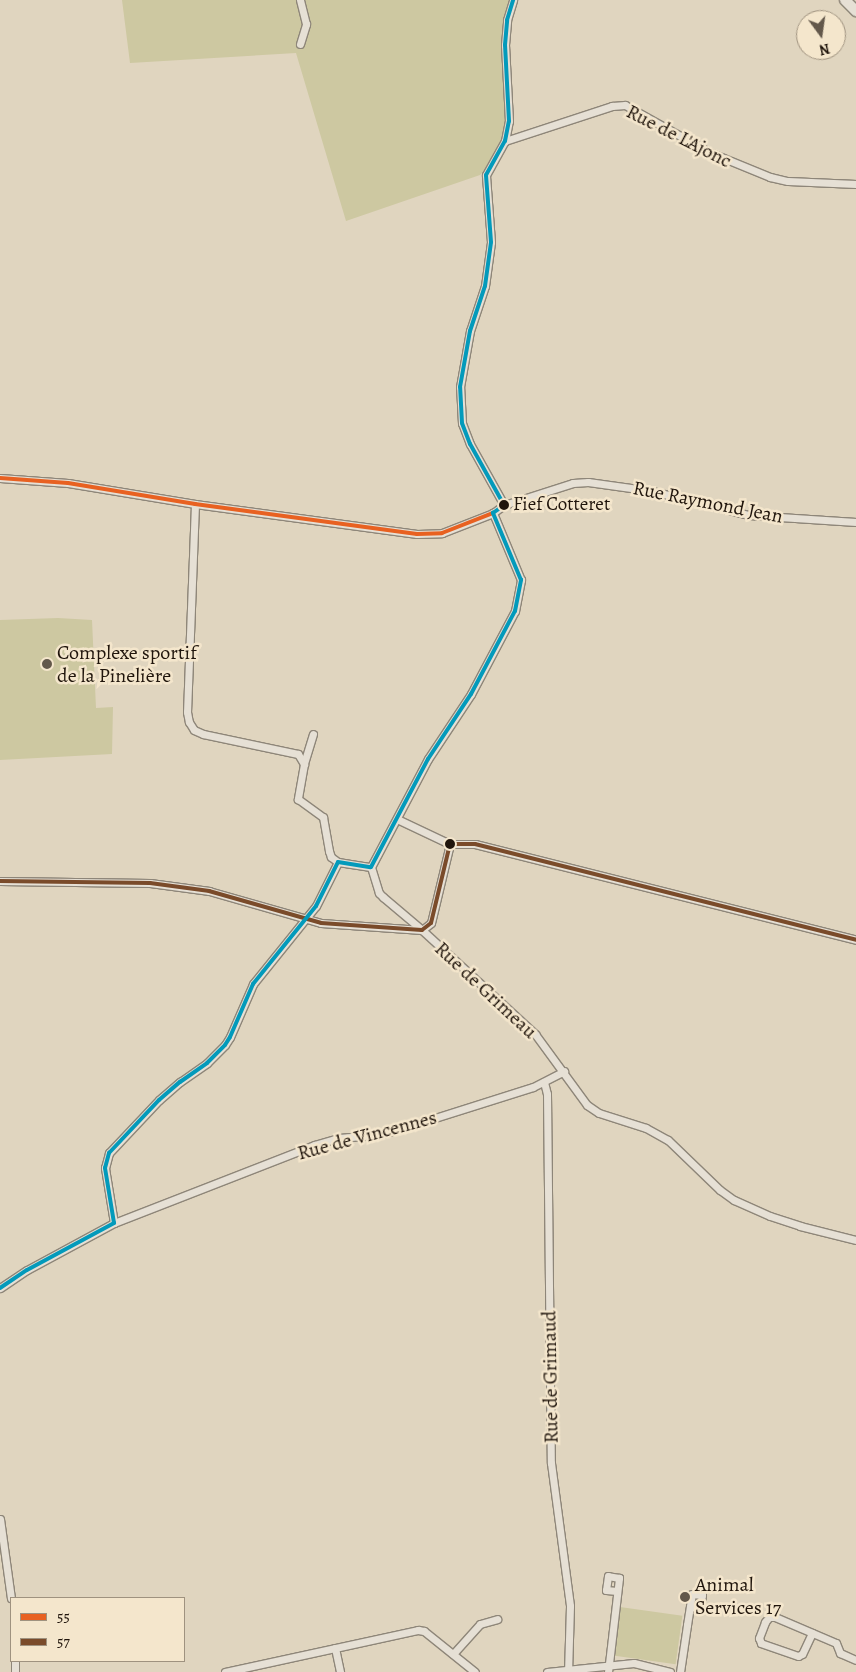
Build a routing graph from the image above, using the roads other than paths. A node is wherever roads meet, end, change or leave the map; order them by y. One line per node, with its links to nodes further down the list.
1 (300, 0): 5 (street)
2 (513, 0): 6 (street)
3 (844, 0): 4 (street)
4 (856, 11)
5 (300, 44)
6 (505, 141): 7 (street, Rue de L'Ajonc); 10 (street)
7 (856, 184)
8 (0, 478): 9 (street, Rue Raymond Jean)
9 (195, 504): 11 (street, Rue Raymond Jean); 14 (street)
10 (504, 505): 11 (street, Rue Raymond Jean); 12 (street, Rue Raymond Jean)
11 (493, 513): 15 (street)
12 (856, 522)
13 (312, 734): 14 (street)
14 (304, 764): 17 (street)
15 (397, 819): 16 (street); 18 (street)
16 (450, 844): 21 (street); 22 (street)
17 (338, 862): 18 (street); 20 (street)
18 (371, 867): 21 (street, Rue de Grimeau)
19 (0, 881): 20 (street)
20 (305, 920): 21 (street); 25 (street)
21 (422, 930): 23 (street, Rue de Grimeau)
22 (856, 940)
23 (564, 1070): 24 (street, Rue de Vincennes); 26 (street, Rue de Grimeau)
24 (544, 1082): 25 (street, Rue de Vincennes); 39 (street, Rue de Grimaud)
25 (114, 1223): 27 (street, Rue de Vincennes)
26 (856, 1240)
27 (0, 1288)
28 (0, 1518): 30 (street)
29 (617, 1591): 37 (street)
30 (11, 1597)
31 (690, 1607): 45 (street)
32 (497, 1619): 35 (street)
33 (812, 1633): 33 (street); 36 (street)
34 (335, 1648): 35 (street); 38 (street); 41 (street)
35 (453, 1654): 42 (street)
36 (856, 1660)
37 (608, 1668): 39 (street); 44 (street)
38 (246, 1670): 40 (street)
39 (568, 1671): 43 (street)
40 (225, 1672)
41 (340, 1672)
42 (474, 1672)
43 (547, 1672)
44 (670, 1672)
45 (680, 1672)

